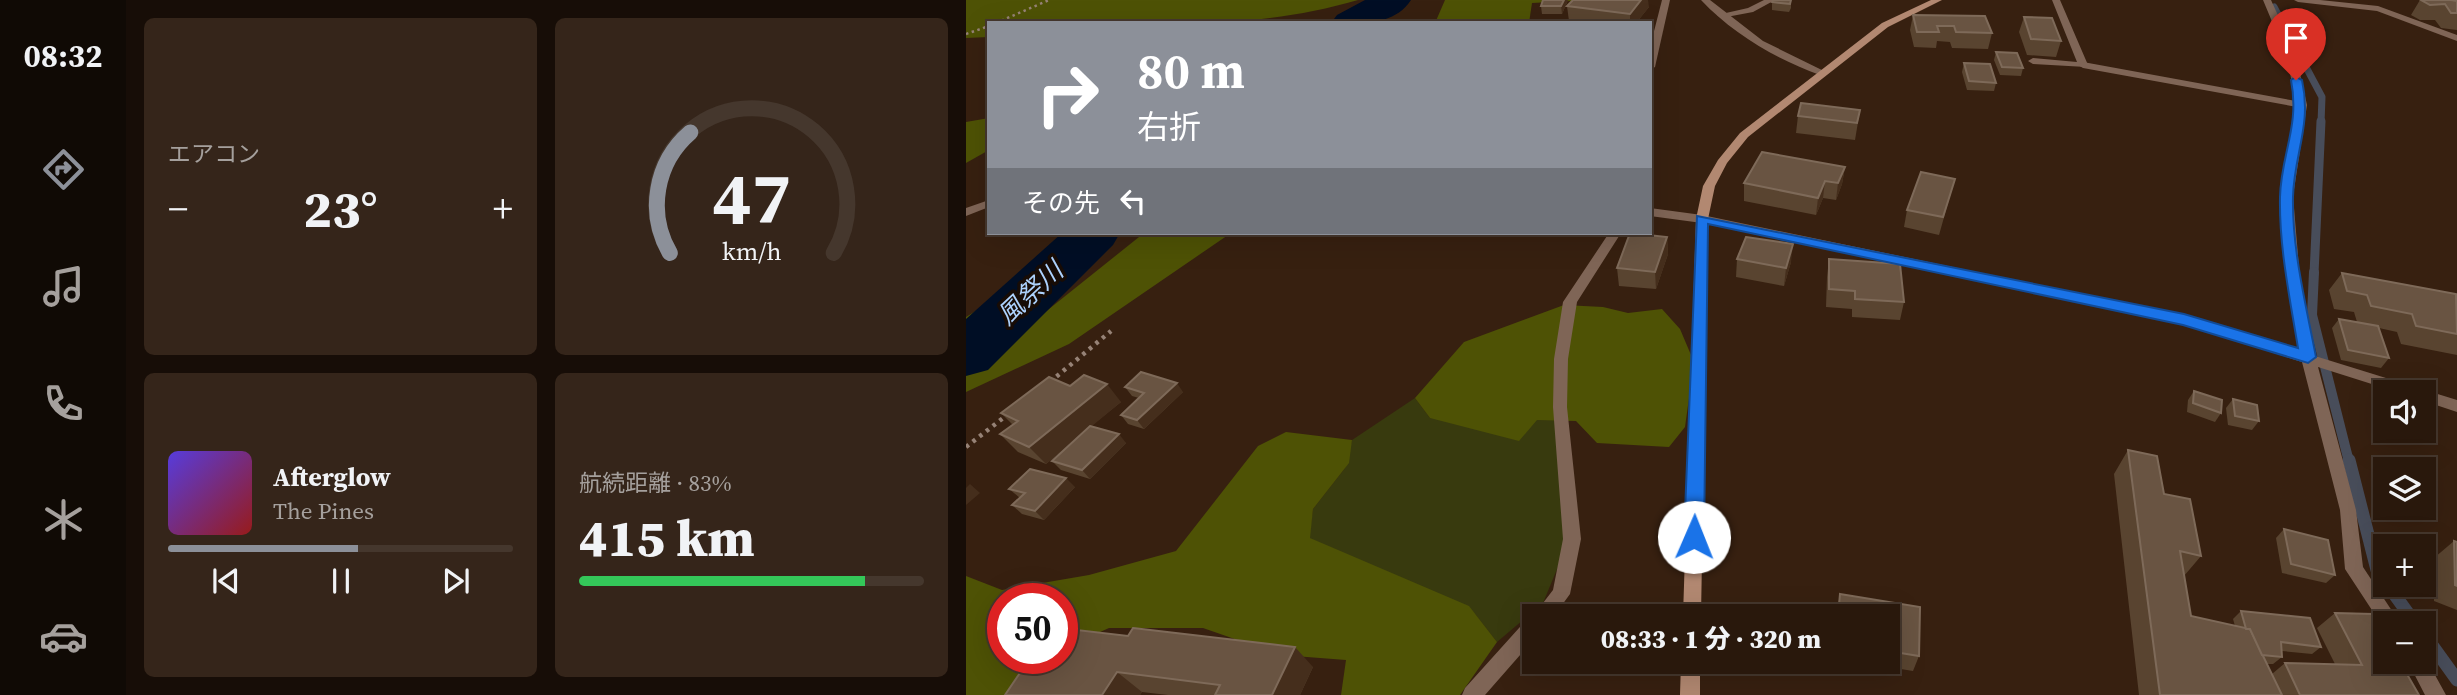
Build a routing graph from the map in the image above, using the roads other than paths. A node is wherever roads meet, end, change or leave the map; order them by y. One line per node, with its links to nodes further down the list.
1 (1666, 0): 11 (street)
2 (1705, 0): 9 (street)
3 (1771, 0): 9 (street)
4 (1938, 0): 14 (main road)
5 (2056, 0): 13 (street)
6 (2267, 0): 15 (street)
7 (2298, 0): 8 (street)
8 (2356, 4): 10 (street)
9 (1721, 15): 14 (street)
10 (2457, 38)
11 (1652, 59)
12 (2033, 61): 13 (street)
13 (2083, 65): 15 (street)
14 (1823, 73): 19 (main road)
15 (2302, 105): 21 (street)
16 (987, 204): 17 (street)
17 (966, 212)
18 (1652, 212): 19 (street)
19 (1702, 219): 21 (street); 26 (main road)
20 (1614, 235): 25 (street)
21 (2308, 357): 22 (street); 27 (street)
22 (2378, 380)
23 (2436, 399): 24 (street)
24 (2457, 406)
25 (1552, 604)
26 (1692, 604)
27 (2382, 611)
28 (1522, 639): 31 (street)
29 (1691, 674): 32 (main road)
30 (2424, 674): 33 (street)
31 (1472, 695)
32 (1690, 695)
33 (2436, 695)

